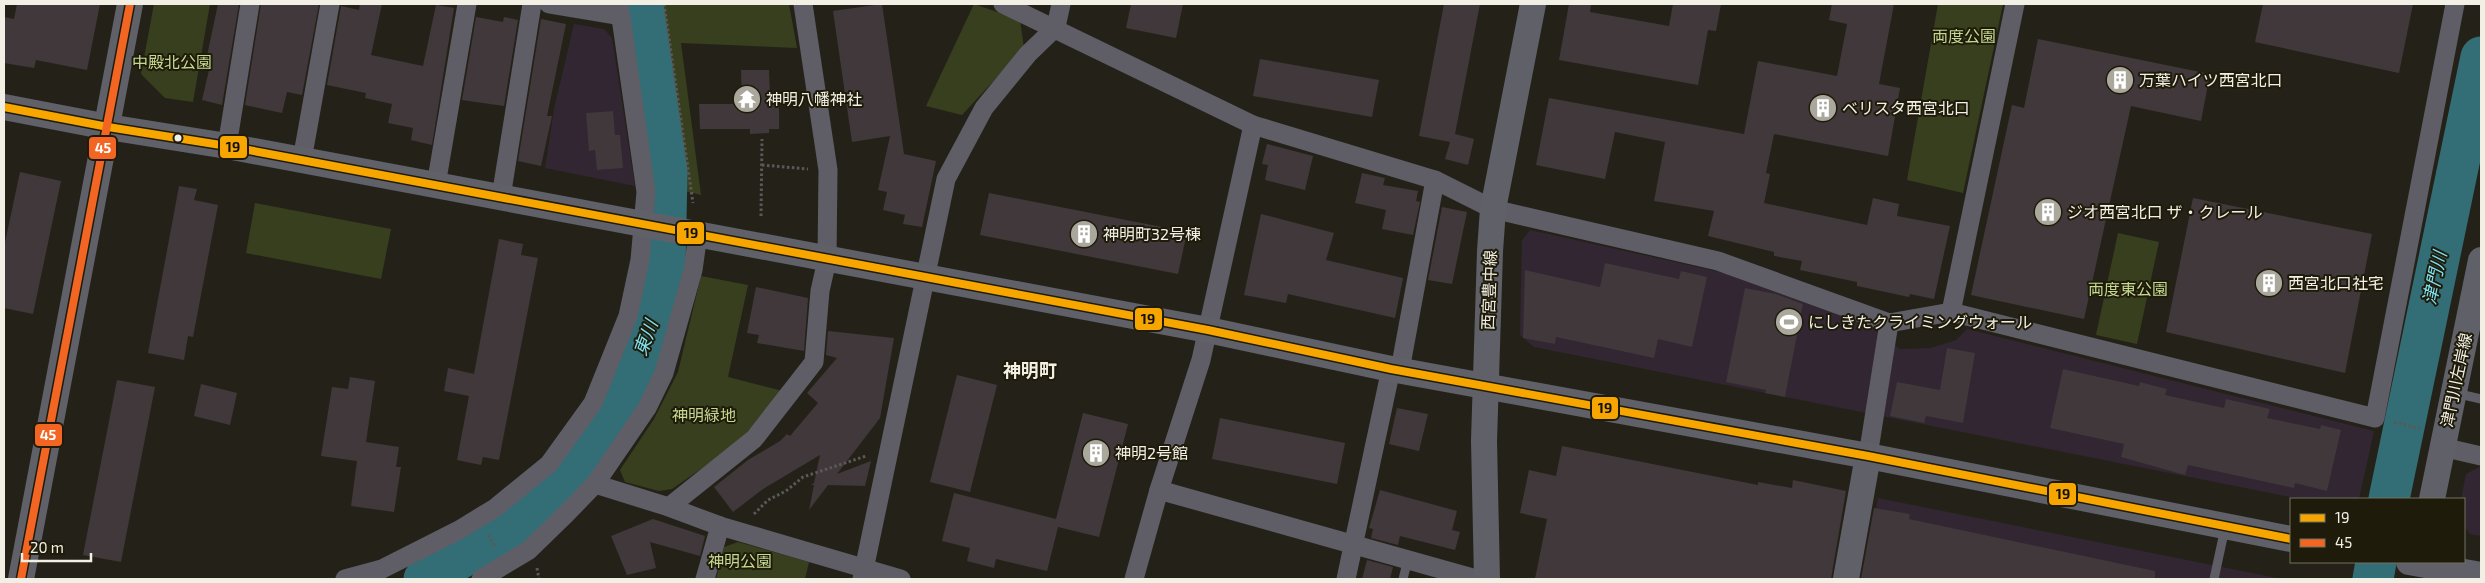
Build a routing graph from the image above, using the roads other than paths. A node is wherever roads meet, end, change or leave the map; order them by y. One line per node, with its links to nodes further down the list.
1 (130, 4): 17 (street)
2 (250, 4): 18 (street)
3 (330, 4): 19 (street)
4 (467, 4): 21 (street)
5 (532, 4): 22 (street)
6 (549, 4): 13 (street)
7 (804, 4): 26 (street)
8 (1003, 4): 14 (street)
9 (1061, 4): 14 (street)
10 (1533, 4): 23 (street, 西宮豊中線)
11 (2016, 4): 29 (street)
12 (2455, 4): 29 (street)
13 (620, 10): 24 (street)
14 (1056, 27): 16 (street); 28 (street)
15 (4, 107): 17 (street)
16 (1253, 125): 20 (street); 31 (street)
17 (108, 127): 18 (street); 51 (street)
18 (227, 146): 19 (street)
19 (302, 160): 21 (street)
20 (1435, 180): 23 (street); 32 (street)
21 (436, 185): 22 (street)
22 (501, 197): 24 (street)
23 (1494, 209): 30 (street); 33 (street, 西宮豊中線)
24 (647, 225): 25 (street); 52 (street)
25 (692, 233): 26 (street); 39 (street)
26 (827, 260): 28 (street); 42 (street)
27 (2481, 260): 34 (street, 津門川左岸線)
28 (926, 278): 31 (street); 49 (street)
29 (1951, 312): 30 (street)
30 (1890, 323): 37 (street)
31 (1208, 330): 32 (street); 40 (street)
32 (1396, 369): 33 (street); 46 (street)
33 (1486, 387): 37 (street); 60 (street, 西宮豊中線)
34 (2454, 393): 35 (lane); 36 (street, 津門川左岸線)
35 (2481, 399)
36 (2434, 438): 38 (street); 41 (street, 津門川左岸線)
37 (1868, 456): 43 (street); 61 (street)
38 (2481, 456)
39 (595, 484): 42 (street); 53 (street)
40 (1159, 490): 46 (street); 56 (street)
41 (2432, 498)
42 (670, 507): 44 (street)
43 (2225, 526): 45 (street); 62 (lane)
44 (729, 529): 49 (street); 54 (street)
45 (2290, 539)
46 (1354, 544): 47 (street); 57 (street)
47 (1408, 559): 58 (lane); 59 (street)
48 (2415, 567): 50 (street)
49 (863, 574): 55 (street)
50 (2481, 574)
51 (21, 579)
52 (345, 579)
53 (480, 579)
54 (705, 579)
55 (901, 579)
56 (1134, 579)
57 (1346, 579)
58 (1403, 579)
59 (1476, 579)
60 (1487, 579)
61 (1846, 579)
62 (2214, 579)

